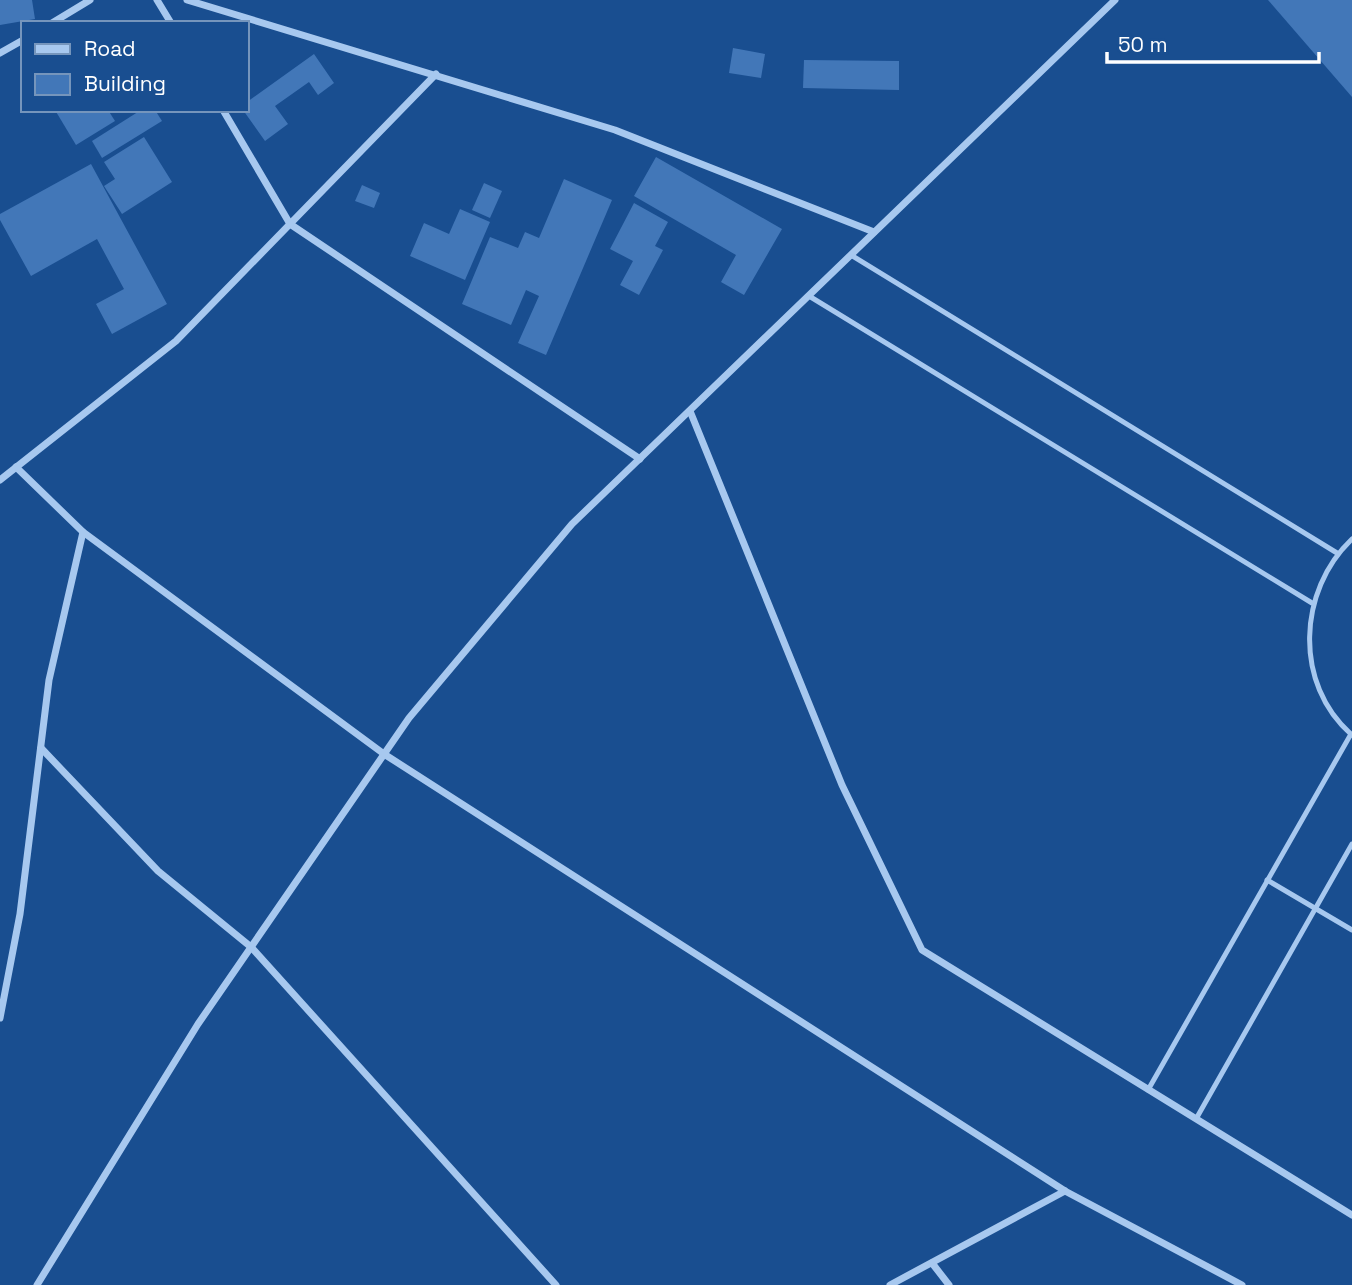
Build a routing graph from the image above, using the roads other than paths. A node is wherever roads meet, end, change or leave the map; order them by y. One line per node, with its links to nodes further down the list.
1 (90, 0): 5 (street)
2 (157, 0): 6 (street)
3 (187, 0): 9 (street)
4 (1115, 0): 12 (street)
5 (55, 21)
6 (170, 21)
7 (21, 41): 8 (street)
8 (0, 53)
9 (436, 74): 11 (street); 12 (street)
10 (224, 112): 11 (street)
11 (290, 224): 16 (street); 17 (street)
12 (874, 233): 13 (street)
13 (851, 255): 14 (street); 21 (lane)
14 (808, 296): 15 (street); 22 (lane)
15 (690, 411): 16 (street); 32 (street)
16 (640, 459): 25 (street)
17 (16, 467): 18 (street); 19 (street)
18 (0, 480)
19 (83, 532): 24 (street); 25 (street)
20 (1352, 539): 21 (lane)
21 (1337, 552): 22 (lane)
22 (1312, 603): 23 (lane)
23 (1352, 734): 27 (lane)
24 (41, 748): 30 (street); 31 (street)
25 (384, 754): 30 (street); 34 (street)
26 (1352, 844): 28 (lane)
27 (1267, 880): 28 (lane); 32 (lane)
28 (1315, 908): 29 (lane); 33 (lane)
29 (1352, 930)
30 (251, 947): 37 (street); 38 (street)
31 (0, 1018)
32 (1148, 1090): 33 (street)
33 (1196, 1119): 35 (street)
34 (1065, 1191): 36 (street); 41 (street)
35 (1352, 1215)
36 (932, 1263): 39 (street); 40 (street)
37 (37, 1285)
38 (556, 1285)
39 (890, 1285)
40 (949, 1285)
41 (1242, 1285)

